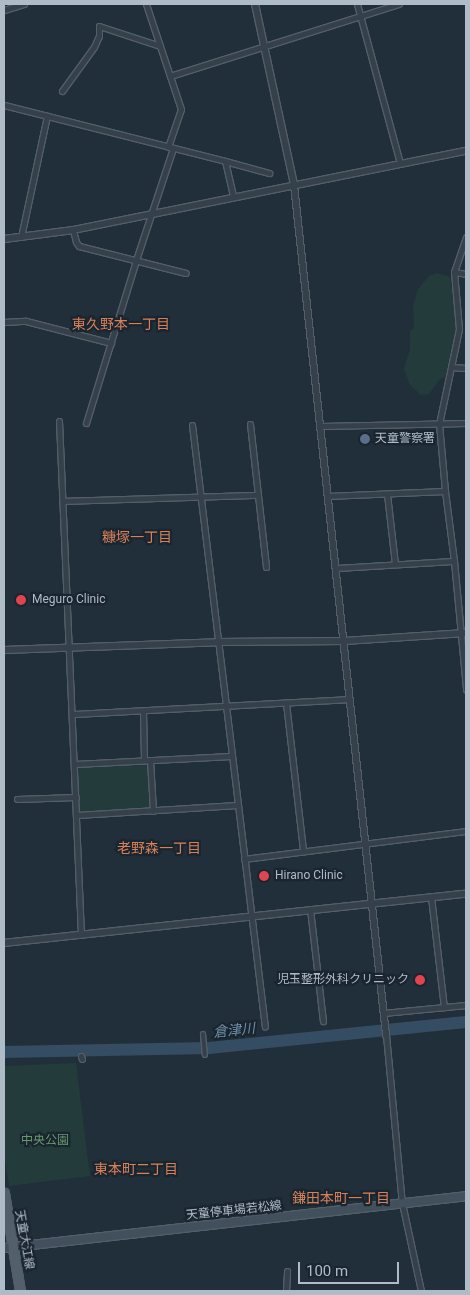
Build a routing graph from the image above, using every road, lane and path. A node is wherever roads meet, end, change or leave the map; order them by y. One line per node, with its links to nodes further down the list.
1 (24, 4): 6 (street)
2 (146, 4): 8 (street)
3 (255, 4): 9 (street)
4 (357, 4): 7 (street)
5 (398, 4): 7 (street)
6 (4, 10)
7 (359, 15): 9 (street); 17 (street)
8 (160, 46): 10 (street); 11 (street)
9 (264, 46): 10 (street); 19 (street)
10 (170, 76): 14 (street)
11 (62, 91)
12 (4, 105): 13 (street)
13 (47, 116): 14 (street); 24 (street)
14 (171, 147): 16 (street); 21 (street)
15 (466, 150): 17 (street)
16 (225, 161): 18 (street); 20 (street)
17 (400, 164): 19 (street)
18 (269, 173)
19 (294, 184): 20 (street); 40 (street)
20 (233, 197): 21 (street)
21 (151, 215): 22 (street); 26 (street)
22 (73, 230): 24 (street); 26 (street)
23 (466, 237): 27 (street)
24 (21, 238): 25 (street)
25 (4, 239)
26 (136, 260): 28 (street); 31 (street)
27 (454, 272): 29 (street); 32 (street)
28 (186, 273)
29 (466, 274)
30 (4, 322): 31 (street)
31 (111, 343): 35 (street)
32 (451, 367): 33 (street); 38 (street)
33 (466, 368)
34 (59, 422): 46 (street)
35 (86, 423)
36 (466, 423): 38 (street)
37 (250, 424): 44 (street)
38 (439, 424): 40 (street); 41 (street)
39 (192, 425): 43 (street)
40 (321, 426): 45 (street)
41 (446, 491): 42 (street); 47 (street)
42 (387, 494): 45 (street); 48 (street)
43 (200, 495): 44 (street); 46 (street); 53 (street)
44 (258, 495): 49 (street)
45 (327, 496): 50 (street)
46 (63, 501): 54 (street)
47 (454, 561): 48 (street); 51 (street)
48 (395, 564): 50 (street)
49 (266, 567)
50 (335, 568): 52 (street)
51 (463, 633): 52 (street); 56 (street)
52 (344, 641): 53 (street); 57 (street)
53 (218, 642): 54 (street); 59 (street)
54 (69, 649): 55 (street); 61 (street)
55 (4, 650)
56 (466, 689)
57 (349, 699): 58 (street); 71 (street)
58 (286, 703): 59 (street); 72 (street)
59 (225, 706): 60 (street); 62 (street)
60 (143, 710): 61 (street); 63 (street)
61 (72, 714): 64 (street)
62 (231, 756): 63 (street); 67 (street)
63 (147, 760): 64 (street); 68 (street)
64 (75, 764): 65 (street)
65 (76, 797): 66 (street); 69 (street)
66 (17, 799)
67 (237, 805): 68 (street); 73 (street)
68 (152, 811): 69 (street)
69 (77, 815): 79 (street)
70 (466, 830): 71 (street)
71 (365, 842): 72 (street); 76 (street)
72 (303, 850): 73 (street)
73 (244, 859): 78 (street)
74 (466, 894): 75 (street)
75 (431, 897): 76 (street); 82 (street)
76 (370, 903): 77 (street); 83 (street)
77 (310, 910): 78 (street); 84 (street)
78 (252, 917): 79 (street); 85 (street)
79 (81, 935): 80 (street)
80 (4, 943)
81 (466, 1005): 82 (street)
82 (444, 1008): 83 (street)
83 (383, 1015): 87 (street)
84 (324, 1021)
85 (265, 1028)
86 (203, 1034): 88 (street)
87 (386, 1036): 91 (street)
88 (205, 1056)
89 (4, 1193): 92 (main road, 天童大江線)
90 (466, 1196): 91 (main road, 天童停車場若松線)
91 (402, 1203): 92 (main road, 天童停車場若松線); 96 (street)
92 (8, 1248): 94 (main road, 天童大江線)
93 (287, 1271): 95 (street)
94 (20, 1291)
95 (286, 1291)
96 (421, 1291)

